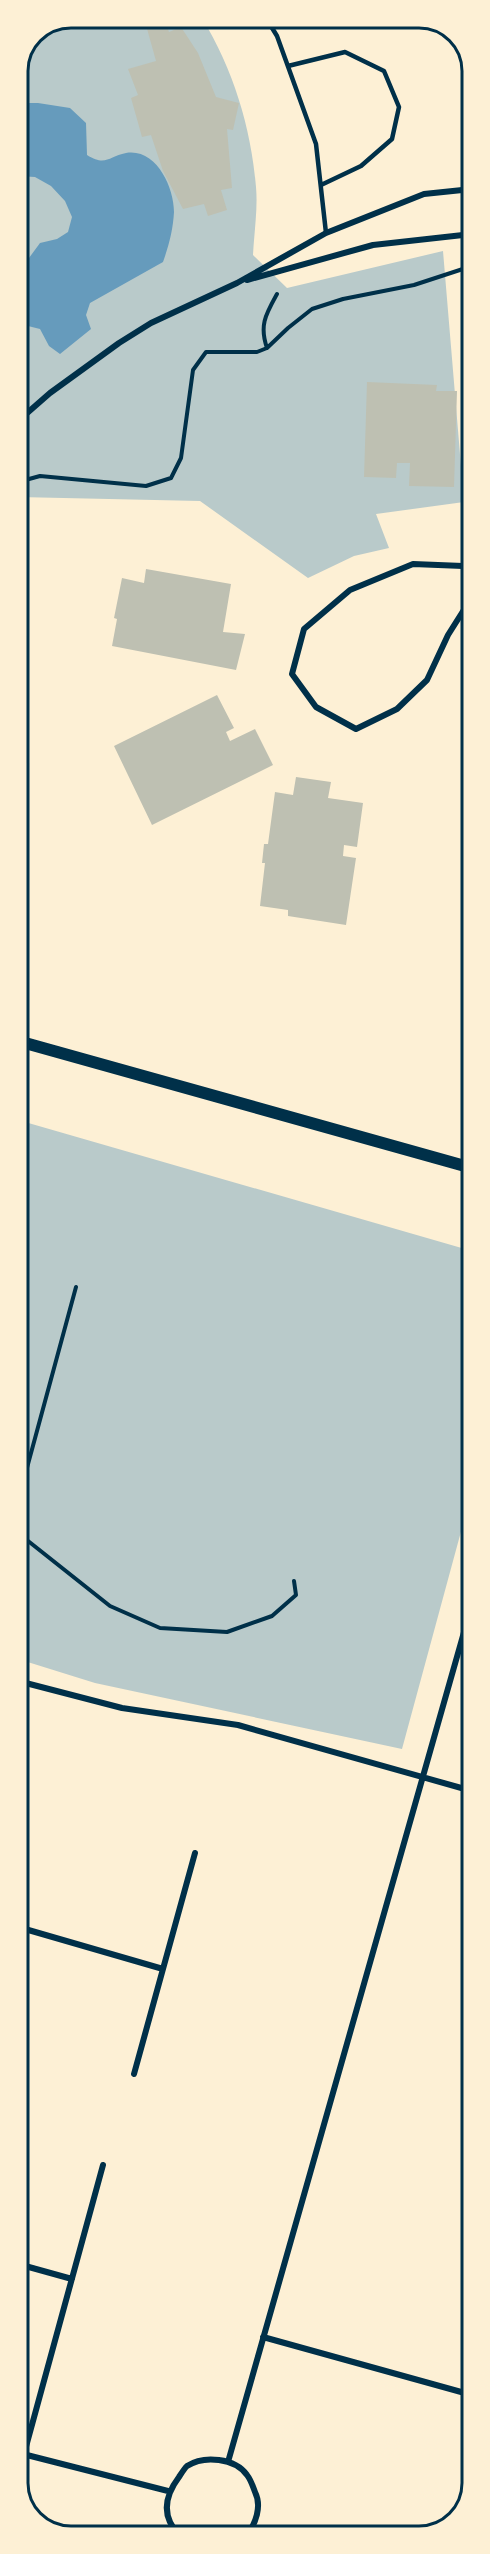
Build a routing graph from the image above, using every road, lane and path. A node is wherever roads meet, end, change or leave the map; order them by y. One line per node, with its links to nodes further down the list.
1 (273, 29): 2 (lane)
2 (288, 66): 3 (lane); 3 (lane)
3 (321, 184): 5 (lane)
4 (461, 190): 5 (street)
5 (326, 233): 8 (street)
6 (461, 235): 8 (street)
7 (461, 270): 10 (path)
8 (237, 283): 11 (street)
9 (279, 291): 10 (path)
10 (267, 348): 12 (path)
11 (29, 411)
12 (29, 479)
13 (461, 566): 14 (street)
14 (461, 614)
15 (29, 1044): 16 (main road)
16 (461, 1165)
17 (76, 1287): 18 (path)
18 (29, 1460)
19 (29, 1542): 20 (path)
20 (294, 1581)
21 (462, 1639): 23 (street)
22 (29, 1685): 23 (street)
23 (421, 1777): 24 (street); 32 (street)
24 (462, 1788)
25 (195, 1853): 27 (street)
26 (29, 1930): 27 (street)
27 (163, 1969): 28 (street)
28 (134, 2074)
29 (103, 2165): 31 (street)
30 (29, 2267): 31 (street)
31 (72, 2279): 34 (street)
32 (264, 2337): 33 (street); 36 (street)
33 (462, 2392)
34 (29, 2426)
35 (29, 2455): 37 (street)
36 (228, 2462): 37 (street); 39 (street)
37 (168, 2492): 38 (street)
38 (171, 2525)
39 (253, 2525)

